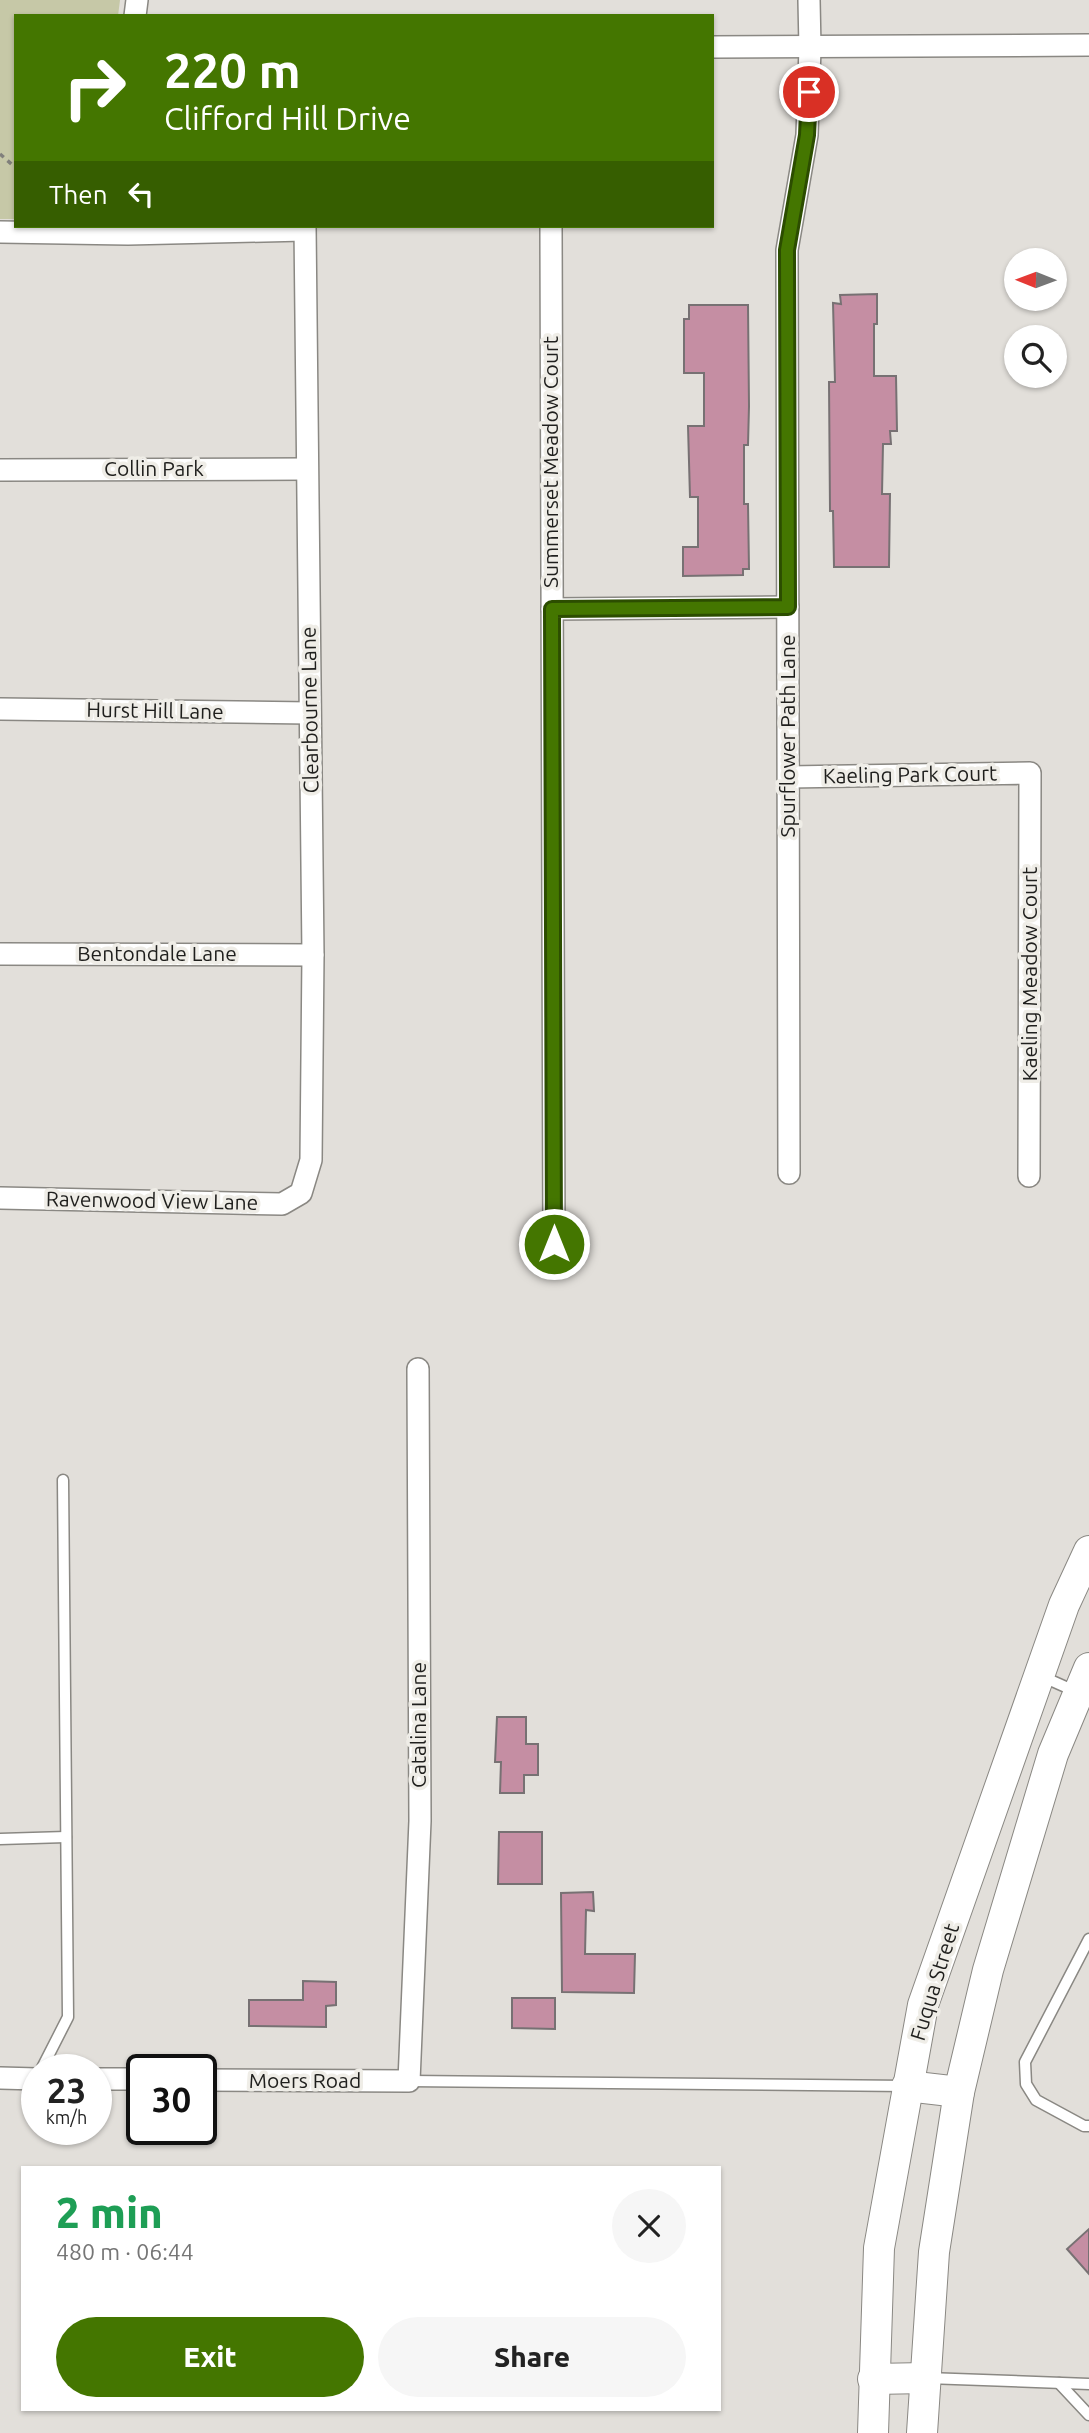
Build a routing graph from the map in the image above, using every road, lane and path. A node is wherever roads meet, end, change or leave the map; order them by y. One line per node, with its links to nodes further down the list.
1 (809, 0): 4 (street, Spurflower Path Lane)
2 (1089, 45): 4 (street)
3 (714, 47): 4 (street)
4 (810, 48): 13 (street, Spurflower Path Lane)
5 (0, 154): 6 (path)
6 (14, 166)
7 (304, 228): 9 (street); 11 (street, Clearbourne Lane)
8 (551, 228): 14 (street, Summerset Meadow Court)
9 (128, 230): 10 (street)
10 (0, 232)
11 (307, 469): 12 (street, Collin Park); 16 (street, Clearbourne Lane)
12 (0, 470)
13 (788, 607): 14 (street); 18 (street, Spurflower Path Lane)
14 (552, 609): 25 (street, Summerset Meadow Court)
15 (0, 709): 16 (street, Hurst Hill Lane)
16 (310, 713): 20 (street, Clearbourne Lane)
17 (1030, 773): 18 (street, Kaeling Park Court); 22 (street, Kaeling Meadow Court)
18 (789, 777): 21 (street, Spurflower Path Lane)
19 (0, 954): 20 (street, Bentondale Lane)
20 (313, 955): 23 (street, Clearbourne Lane)
21 (789, 1173)
22 (1029, 1176)
23 (301, 1193): 24 (street, Ravenwood View Lane)
24 (0, 1198)
25 (554, 1244)
26 (418, 1369): 38 (street, Catalina Lane)
27 (63, 1480): 31 (lane)
28 (1089, 1551): 29 (main road, Fuqua Street)
29 (1040, 1675): 30 (lane); 39 (main road, Fuqua Street)
30 (1086, 1686): 40 (main road)
31 (66, 1837): 32 (lane); 34 (lane)
32 (0, 1839)
33 (1089, 1939): 41 (lane)
34 (49, 2054)
35 (0, 2078): 36 (street)
36 (21, 2078)
37 (217, 2080): 38 (street, Moers Road)
38 (409, 2081): 39 (lane)
39 (908, 2086): 40 (main road); 43 (main road, Fuqua Street)
40 (959, 2092): 42 (main road)
41 (1089, 2126)
42 (926, 2378): 43 (main road); 44 (lane); 48 (main road)
43 (873, 2379): 47 (main road, Fuqua Street)
44 (1059, 2383): 45 (lane); 46 (lane)
45 (1089, 2384)
46 (1089, 2415)
47 (873, 2433)
48 (922, 2433)

